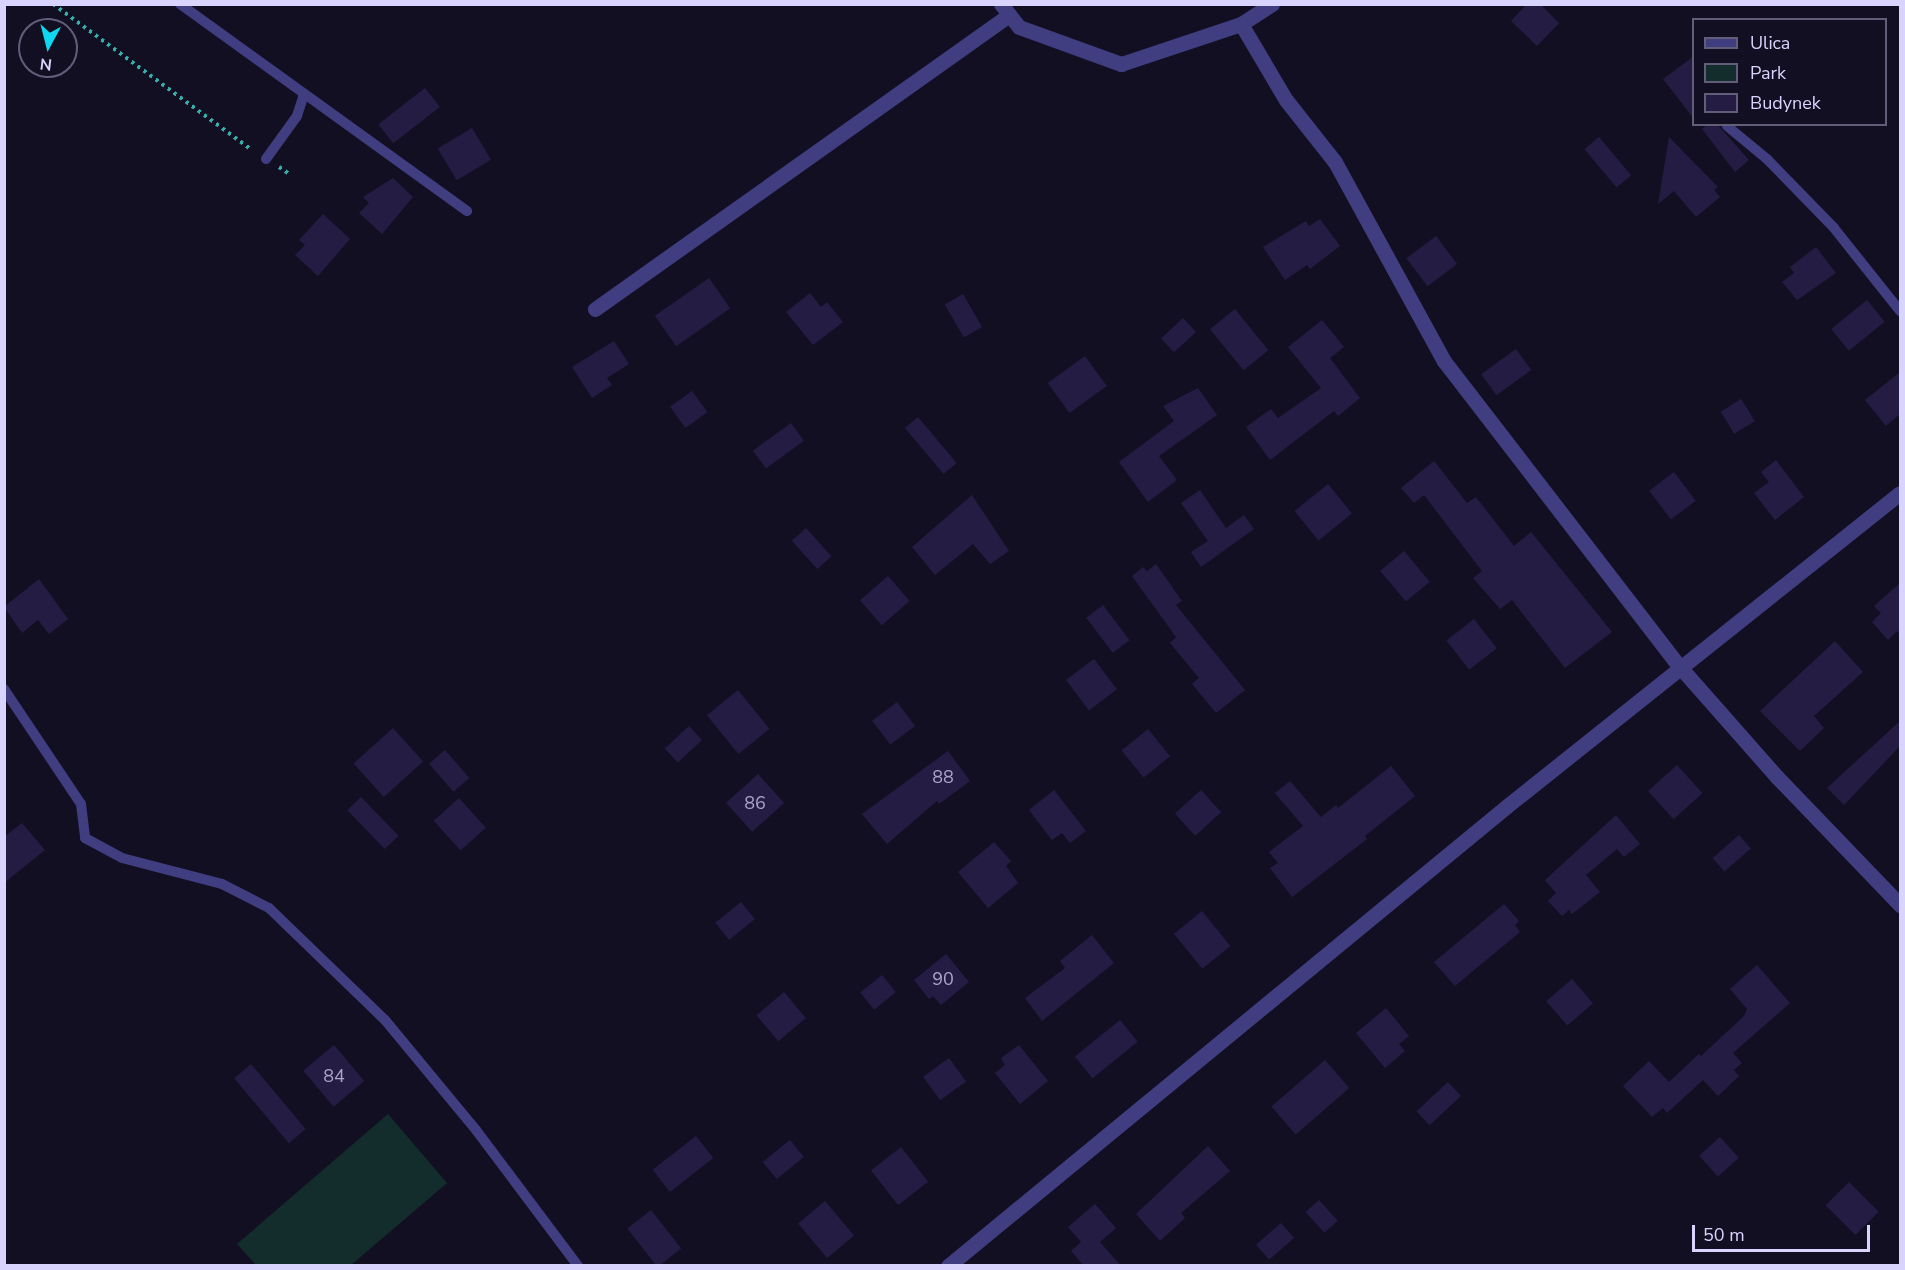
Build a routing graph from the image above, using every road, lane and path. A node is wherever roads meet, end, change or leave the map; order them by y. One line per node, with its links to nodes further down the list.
1 (53, 4): 8 (path)
2 (180, 4): 6 (lane)
3 (1272, 4): 5 (street)
4 (1005, 10): 5 (street); 11 (street)
5 (1241, 24): 14 (street)
6 (304, 95): 8 (lane); 10 (lane)
7 (1726, 126): 12 (lane)
8 (266, 159): 9 (path)
9 (291, 175)
10 (467, 212)
11 (595, 309)
12 (1900, 311)
13 (1900, 492): 14 (street)
14 (1680, 667): 16 (street); 18 (street)
15 (4, 689): 17 (lane)
16 (1900, 905)
17 (578, 1266)
18 (948, 1266)

